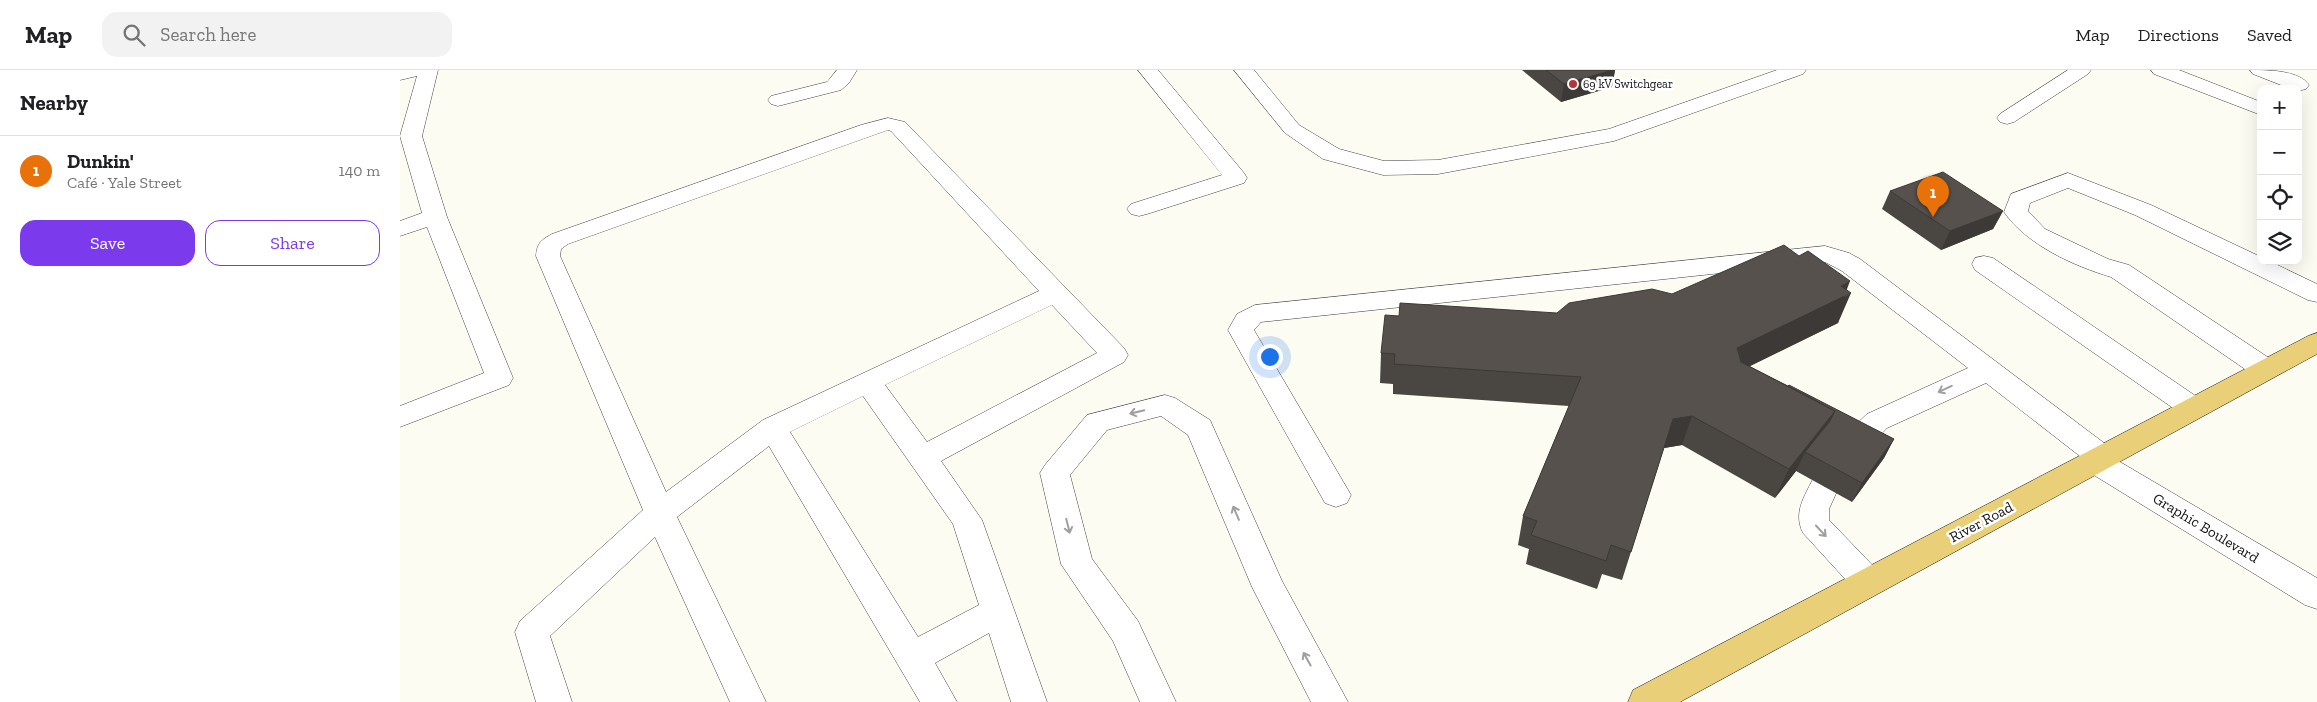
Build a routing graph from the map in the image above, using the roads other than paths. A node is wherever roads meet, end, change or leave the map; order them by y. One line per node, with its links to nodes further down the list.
1 (418, 70): 10 (street)
2 (428, 70): 16 (street)
3 (847, 70): 12 (street)
4 (1148, 70): 15 (street)
5 (1244, 70): 6 (street)
6 (1796, 70)
7 (2081, 70): 14 (street)
8 (2161, 70): 13 (street)
9 (2260, 70): 11 (street)
10 (400, 74)
11 (2299, 85)
12 (778, 100)
13 (2257, 107)
14 (2007, 118)
15 (1139, 209)
16 (435, 217): 17 (street); 26 (street)
17 (400, 229)
18 (1984, 264): 25 (street)
19 (1055, 293): 24 (street); 29 (street); 33 (street)
20 (2317, 294): 22 (street)
21 (2317, 342): 22 (main road, River Road)
22 (2266, 369): 25 (main road, River Road)
23 (1990, 371): 28 (street, one-way to 28); 30 (street, Graphic Boulevard); 32 (street, Graphic Boulevard)
24 (868, 382): 27 (street); 29 (street)
25 (2193, 408): 30 (main road, River Road)
26 (400, 417)
27 (773, 428): 33 (street); 37 (street)
28 (1855, 443)
29 (922, 458): 36 (street)
30 (2098, 459): 34 (main road, River Road); 35 (street, Graphic Boulevard)
31 (1824, 487): 34 (street, one-way to 34)
32 (1336, 495)
33 (660, 513): 38 (street); 39 (street)
34 (1868, 582): 44 (main road, River Road)
35 (2317, 595)
36 (998, 611): 37 (street); 41 (street)
37 (912, 658): 40 (street)
38 (554, 702)
39 (748, 702)
40 (939, 702)
41 (1029, 702)
42 (1158, 702): 43 (street, one-way to 42)
43 (1330, 702)
44 (1646, 702)

